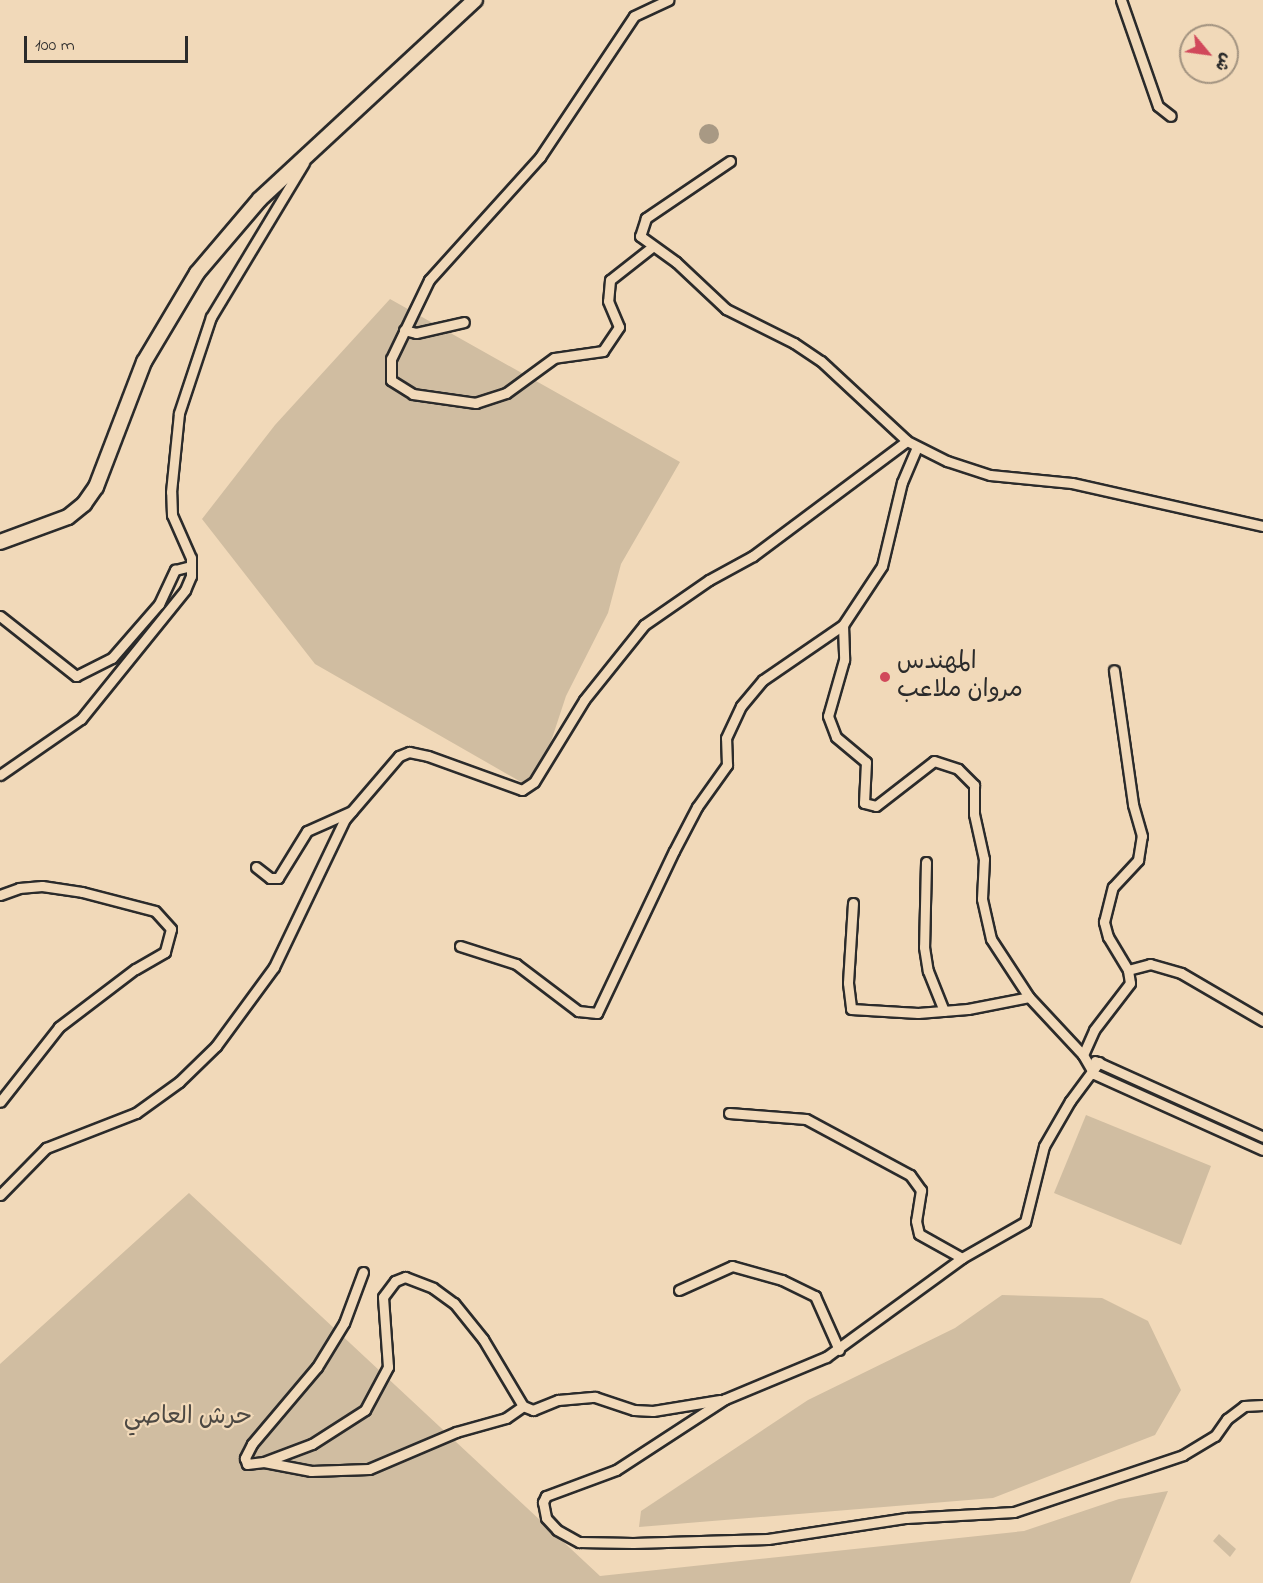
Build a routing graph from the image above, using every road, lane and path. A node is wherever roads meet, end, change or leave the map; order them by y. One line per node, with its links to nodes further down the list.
1 (475, 0): 5 (street)
2 (669, 0): 9 (street)
3 (1120, 0): 4 (street)
4 (1171, 116)
5 (307, 159): 13 (street); 14 (street)
6 (730, 161): 7 (street)
7 (652, 247): 9 (street); 10 (street)
8 (464, 322): 9 (street)
9 (404, 330)
10 (907, 441): 11 (street); 19 (street)
11 (917, 447): 12 (street); 16 (street)
12 (1263, 526)
13 (0, 542)
14 (191, 566): 15 (street); 18 (street)
15 (0, 616)
16 (843, 625): 24 (street); 26 (street)
17 (1114, 670): 25 (street)
18 (0, 775)
19 (352, 811): 21 (street); 38 (street)
20 (926, 862): 27 (street)
21 (256, 867)
22 (0, 895): 33 (street)
23 (853, 903): 27 (street)
24 (460, 946)
25 (1128, 970): 28 (street); 29 (street)
26 (1029, 997): 27 (street); 29 (street)
27 (944, 1011)
28 (1263, 1021)
29 (1085, 1058): 30 (street); 31 (street)
30 (1100, 1062): 31 (street); 32 (street)
31 (1094, 1074): 34 (street); 39 (street)
32 (1172, 1095): 34 (street); 36 (street)
33 (0, 1102)
34 (1167, 1108): 37 (street)
35 (729, 1113): 39 (street)
36 (1263, 1138): 37 (street)
37 (1262, 1150)
38 (0, 1195)
39 (962, 1258): 42 (street)
40 (363, 1272): 46 (street)
41 (679, 1290): 42 (street)
42 (839, 1350): 43 (street)
43 (725, 1399): 44 (street); 45 (street)
44 (1263, 1405)
45 (523, 1406): 46 (street); 46 (street)
46 (264, 1462)

